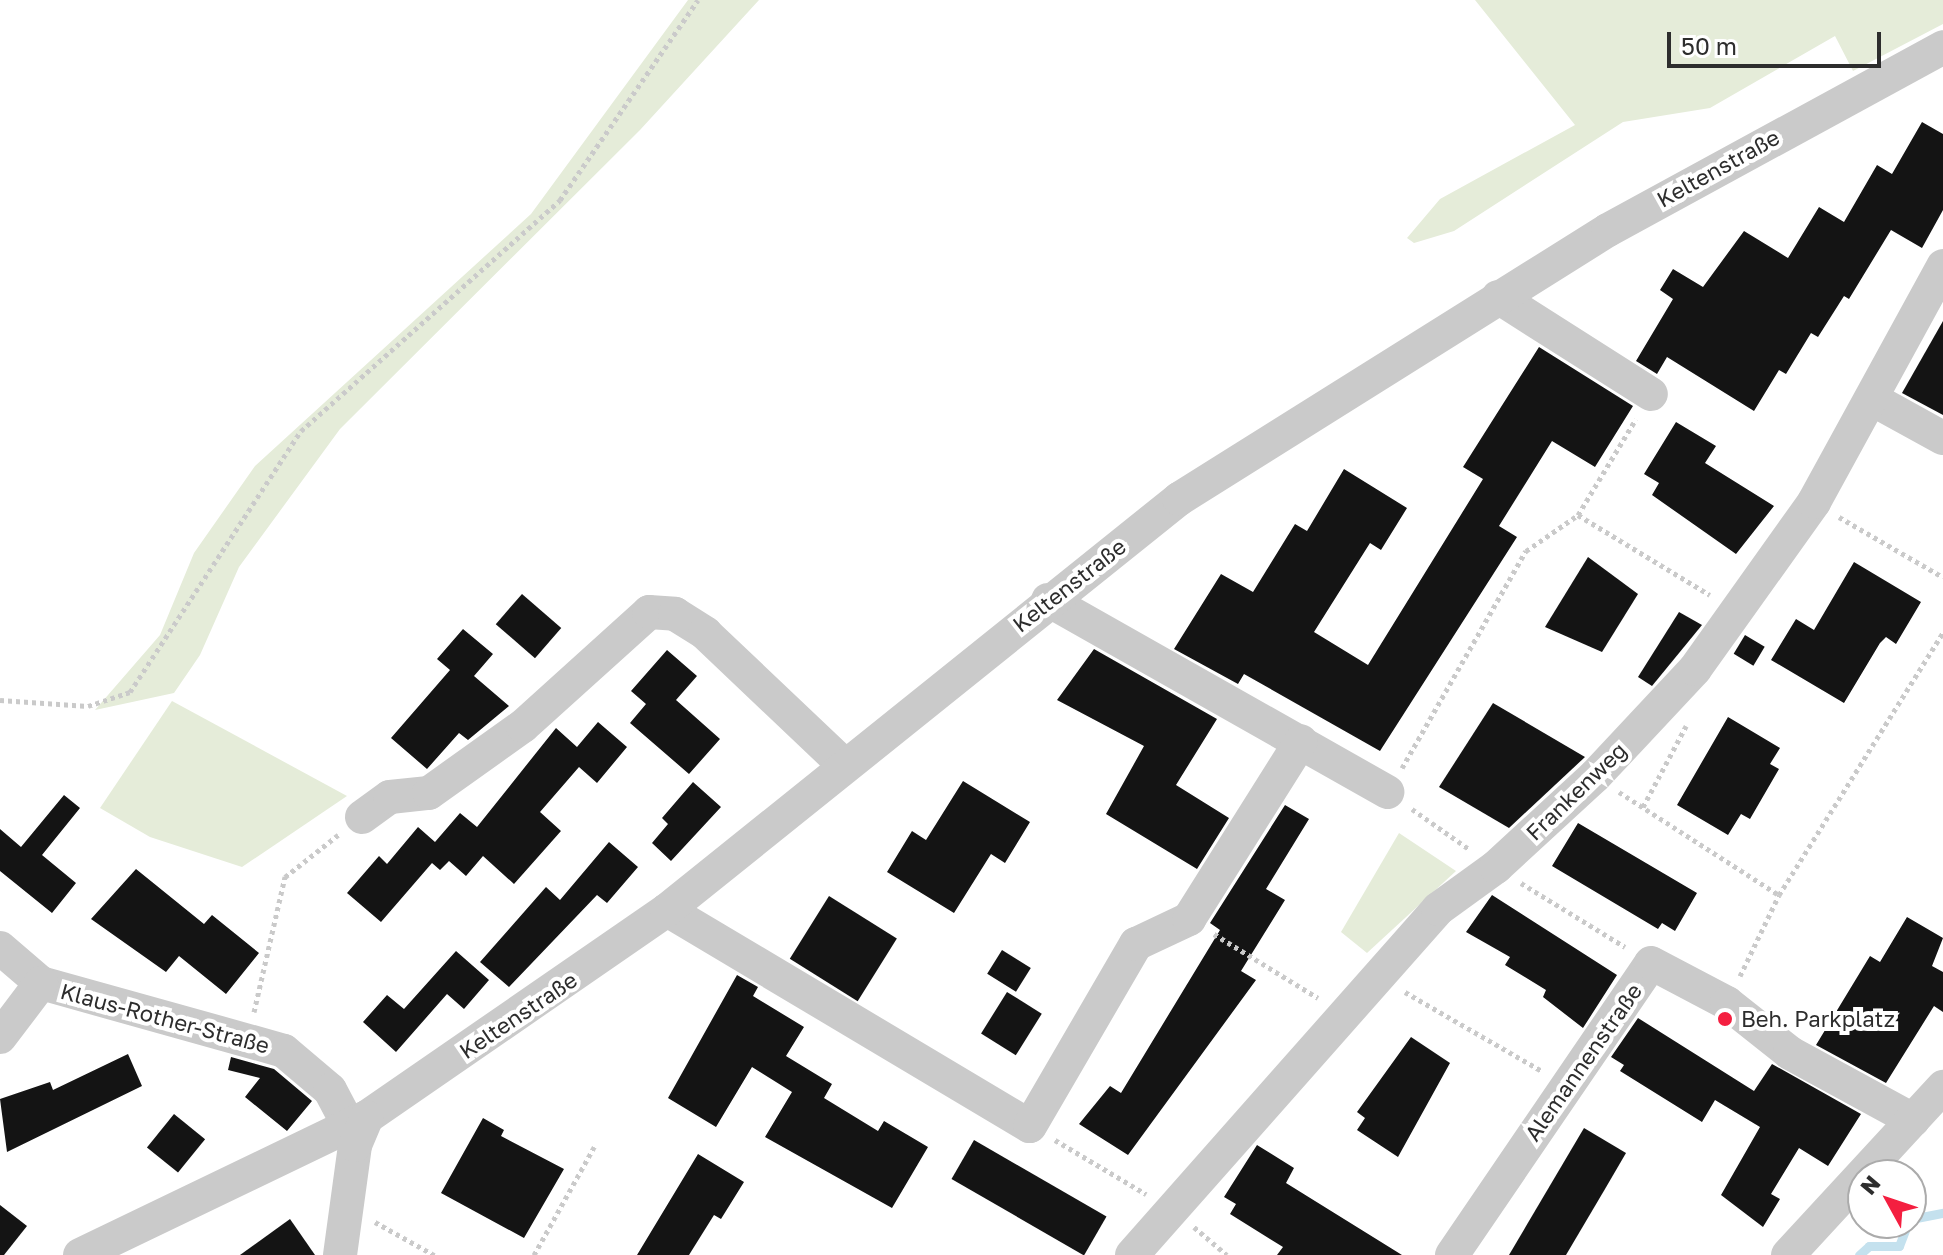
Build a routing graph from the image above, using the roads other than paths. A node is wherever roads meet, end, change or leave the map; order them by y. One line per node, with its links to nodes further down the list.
1 (1943, 47): 3 (street, Keltenstraße)
2 (1943, 266): 5 (street, Frankenweg)
3 (1498, 297): 4 (street); 7 (street, Keltenstraße)
4 (1651, 394)
5 (1872, 399): 6 (street); 21 (street, Frankenweg)
6 (1943, 438)
7 (1048, 600): 8 (street); 9 (street, Keltenstraße)
8 (1301, 741): 10 (street); 12 (street)
9 (845, 766): 11 (street); 12 (street, Keltenstraße)
10 (1387, 792)
11 (362, 817)
12 (667, 910): 18 (street, Keltenstraße)
13 (0, 948): 14 (street, Klaus-Rother-Straße)
14 (41, 983): 15 (street, Klaus-Rother-Straße); 18 (street, Klaus-Rother-Straße)
15 (0, 1037)
16 (1943, 1087): 17 (street)
17 (1913, 1120): 22 (street, Alemannenstraße); 23 (street)
18 (358, 1121): 19 (street, Keltenstraße); 20 (street)
19 (80, 1255)
20 (340, 1255)
21 (1132, 1255)
22 (1452, 1255)
23 (1788, 1255)

